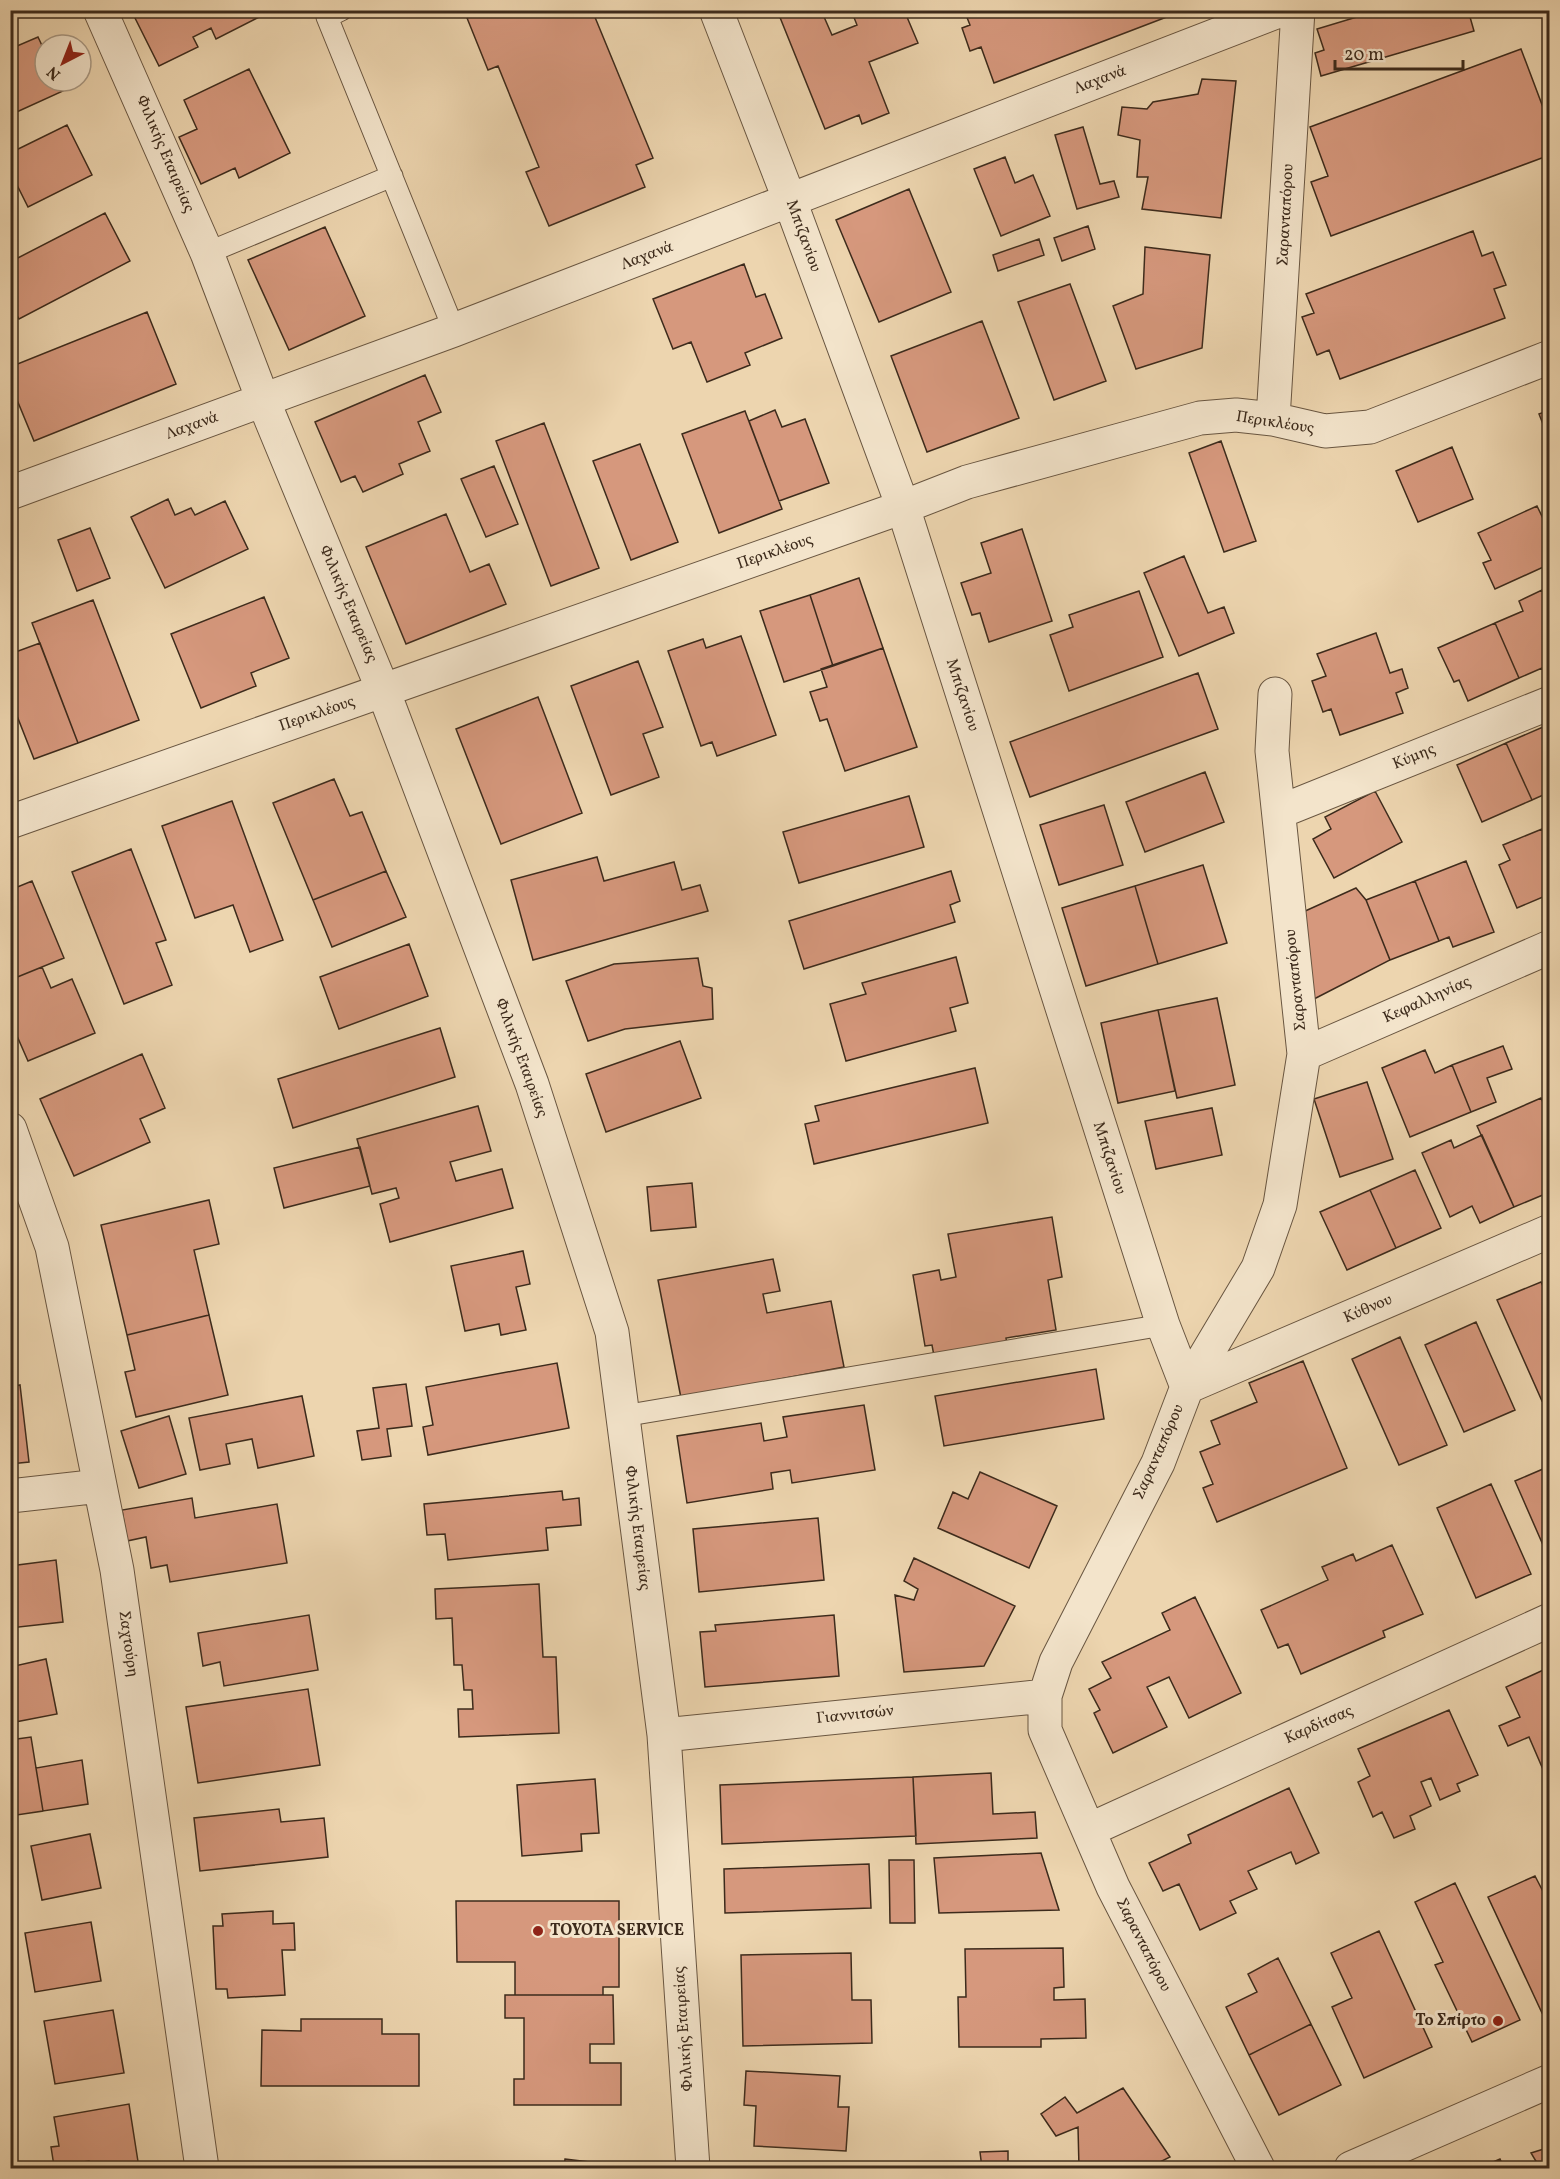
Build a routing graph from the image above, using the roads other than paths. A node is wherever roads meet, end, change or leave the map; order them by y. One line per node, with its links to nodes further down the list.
1 (100, 10): 8 (street, Φιλικής Εταιρείας)
2 (341, 10): 6 (lane)
3 (716, 10): 7 (street, Μπιζανίου)
4 (1281, 10): 7 (street, Λαχανά)
5 (1298, 10): 12 (street, Σαρανταπόρου)
6 (392, 176): 8 (lane); 9 (lane)
7 (790, 201): 9 (street, Λαχανά); 14 (street, Μπιζανίου)
8 (207, 253): 11 (street, Φιλικής Εταιρείας)
9 (454, 330): 11 (street, Λαχανά)
10 (1550, 357): 12 (street, Περικλέους)
11 (263, 400): 13 (street, Λαχανά); 15 (street, Φιλικής Εταιρείας)
12 (1274, 419): 14 (street, Περικλέους)
13 (10, 493)
14 (903, 507): 15 (street, Περικλέους); 24 (street, Μπιζανίου)
15 (383, 690): 19 (street, Περικλέους); 26 (street, Φιλικής Εταιρείας)
16 (1275, 694): 18 (street, Σαρανταπόρου)
17 (1550, 703): 18 (street, Κύμης)
18 (1279, 812): 21 (street, Σαρανταπόρου)
19 (10, 822)
20 (1550, 947): 21 (street, Κεφαλληνίας)
21 (1304, 1054): 25 (street, Σαρανταπόρου)
22 (10, 1129): 27 (street, Σαχτούρη)
23 (1550, 1231): 25 (street, Κύθνου)
24 (1162, 1325): 25 (street, Μπιζανίου); 26 (lane)
25 (1187, 1387): 30 (street, Σαρανταπόρου)
26 (623, 1416): 31 (street, Φιλικής Εταιρείας)
27 (100, 1486): 28 (street); 34 (street, Σαχτούρη)
28 (10, 1496)
29 (1550, 1620): 32 (street, Καρδίτσας)
30 (1045, 1696): 31 (street, Γιαννιτσών); 32 (street, Σαρανταπόρου)
31 (664, 1735): 35 (street, Φιλικής Εταιρείας)
32 (1089, 1830): 36 (street, Σαρανταπόρου)
33 (1550, 2081): 37 (street)
34 (202, 2169)
35 (693, 2169)
36 (1258, 2169)
37 (1351, 2169)

